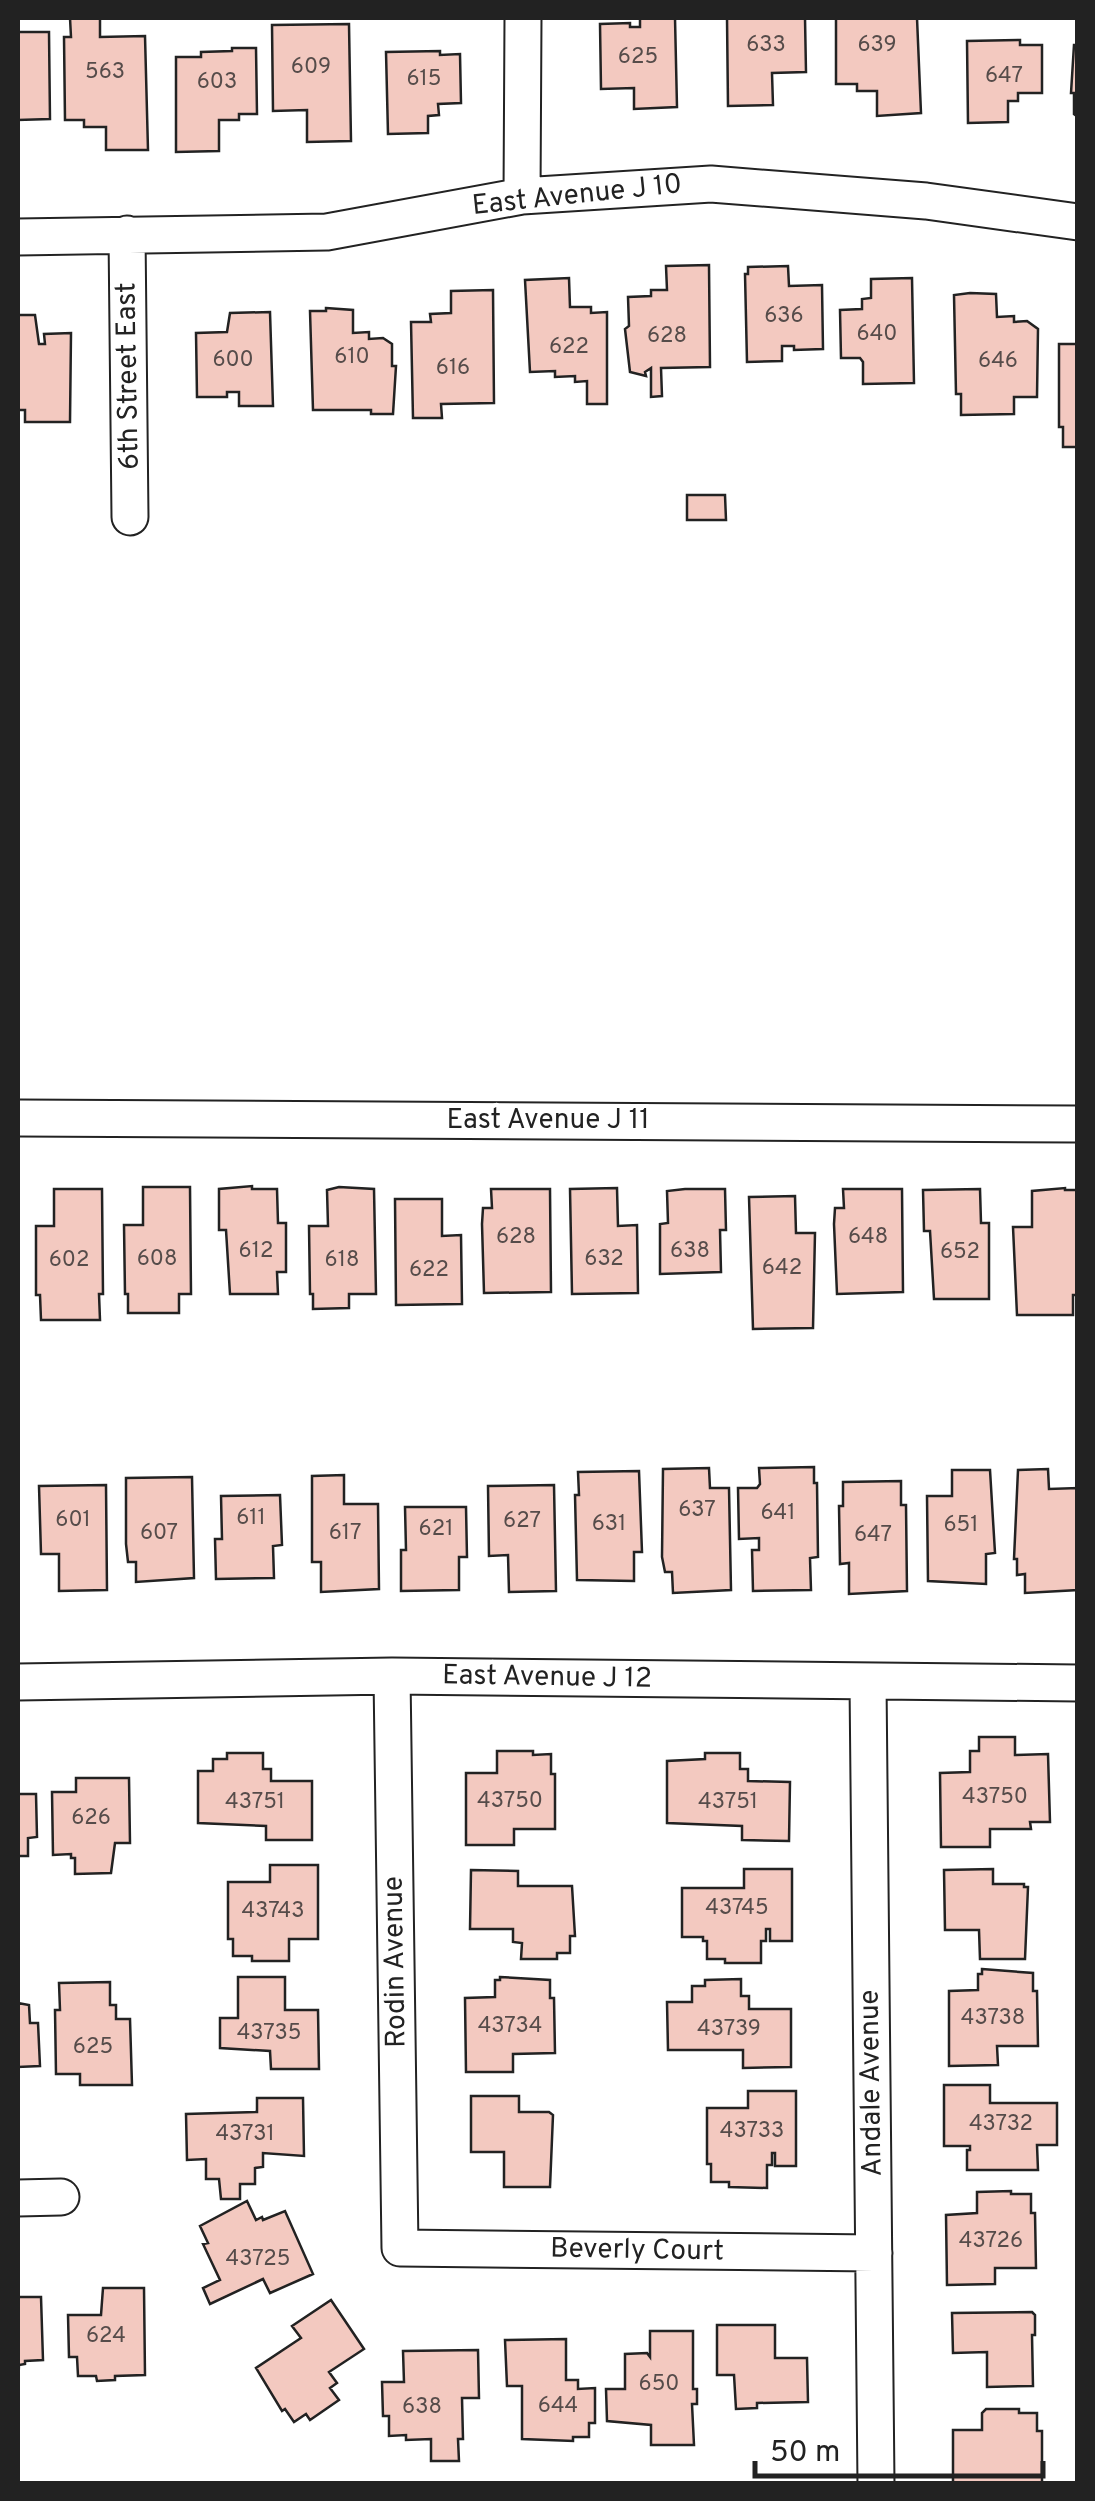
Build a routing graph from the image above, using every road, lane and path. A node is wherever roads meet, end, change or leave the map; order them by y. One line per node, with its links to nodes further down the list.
1 (523, 18): 2 (street)
2 (522, 196): 3 (street, East Avenue J 10); 4 (street, East Avenue J 10)
3 (1078, 222)
4 (127, 234): 5 (street, East Avenue J 10); 6 (street, 6th Street East)
5 (18, 238)
6 (130, 517)
7 (18, 1118): 8 (street, East Avenue J 11)
8 (1078, 1124)
9 (392, 1676): 10 (street, East Avenue J 12); 11 (street, East Avenue J 12); 15 (street, Rodin Avenue)
10 (18, 1682)
11 (868, 1682): 12 (street, East Avenue J 12); 16 (street, Andale Avenue)
12 (1078, 1683)
13 (18, 2198): 14 (street)
14 (61, 2198)
15 (400, 2248): 16 (street, Beverly Court)
16 (874, 2253): 17 (street, Andale Avenue)
17 (876, 2484)

